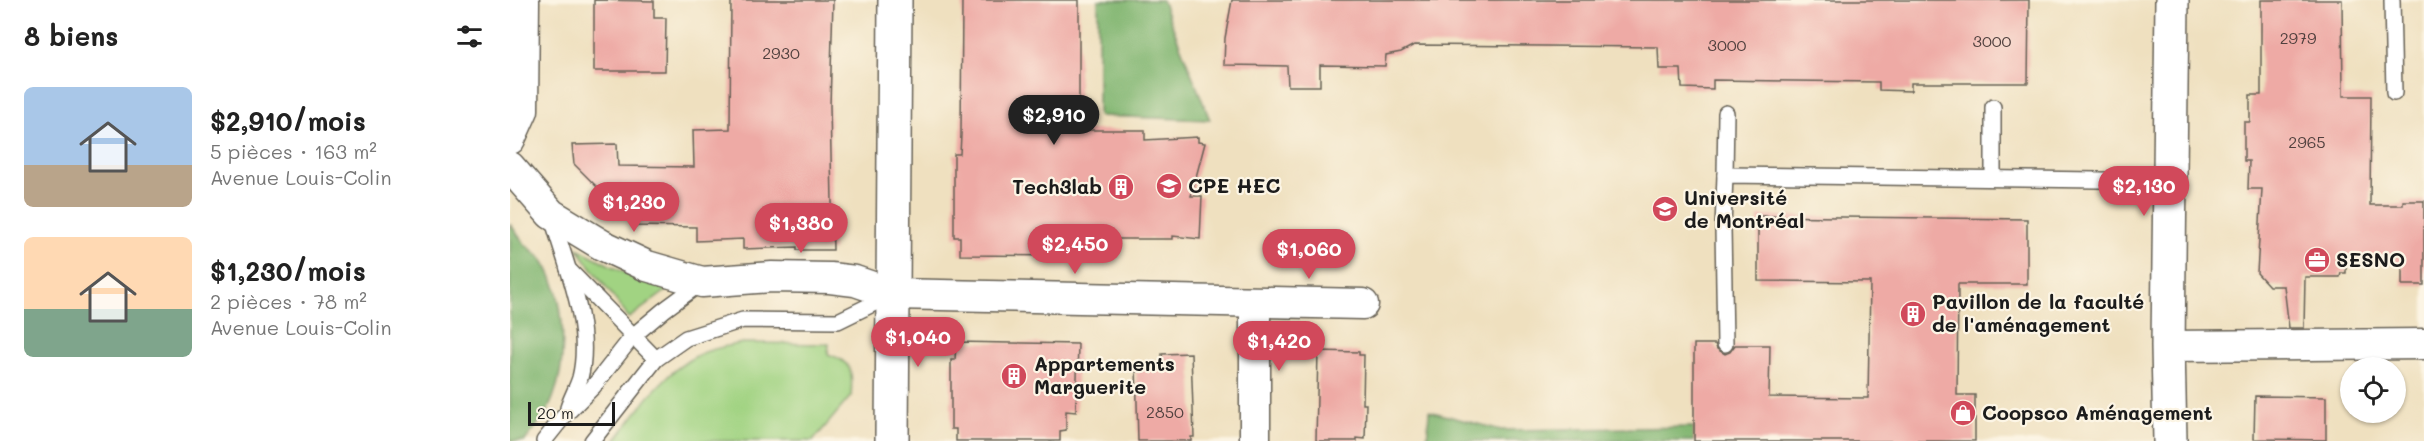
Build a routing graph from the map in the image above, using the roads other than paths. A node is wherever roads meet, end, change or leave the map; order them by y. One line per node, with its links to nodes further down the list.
1 (524, 0): 8 (street)
2 (895, 0): 16 (main road)
3 (2172, 0): 12 (main road)
4 (2392, 0): 5 (lane)
5 (2394, 93)
6 (1993, 107): 11 (lane)
7 (1726, 113): 10 (lane)
8 (510, 140)
9 (510, 167): 13 (street)
10 (1725, 175): 11 (lane); 20 (lane)
11 (1993, 178): 12 (lane)
12 (2170, 181): 22 (main road)
13 (551, 214): 14 (lane); 15 (street)
14 (566, 267): 19 (lane); 24 (lane)
15 (702, 282): 16 (street); 19 (lane)
16 (893, 294): 17 (street); 23 (lane); 27 (main road)
17 (1256, 303): 18 (street); 28 (street)
18 (1363, 304)
19 (633, 336): 23 (lane); 24 (lane)
20 (1725, 345)
21 (2424, 345): 22 (street)
22 (2169, 346): 29 (main road)
23 (656, 359): 26 (lane)
24 (564, 416): 25 (lane)
25 (544, 441)
26 (592, 441)
27 (892, 441)
28 (1255, 441)
29 (2170, 441)

